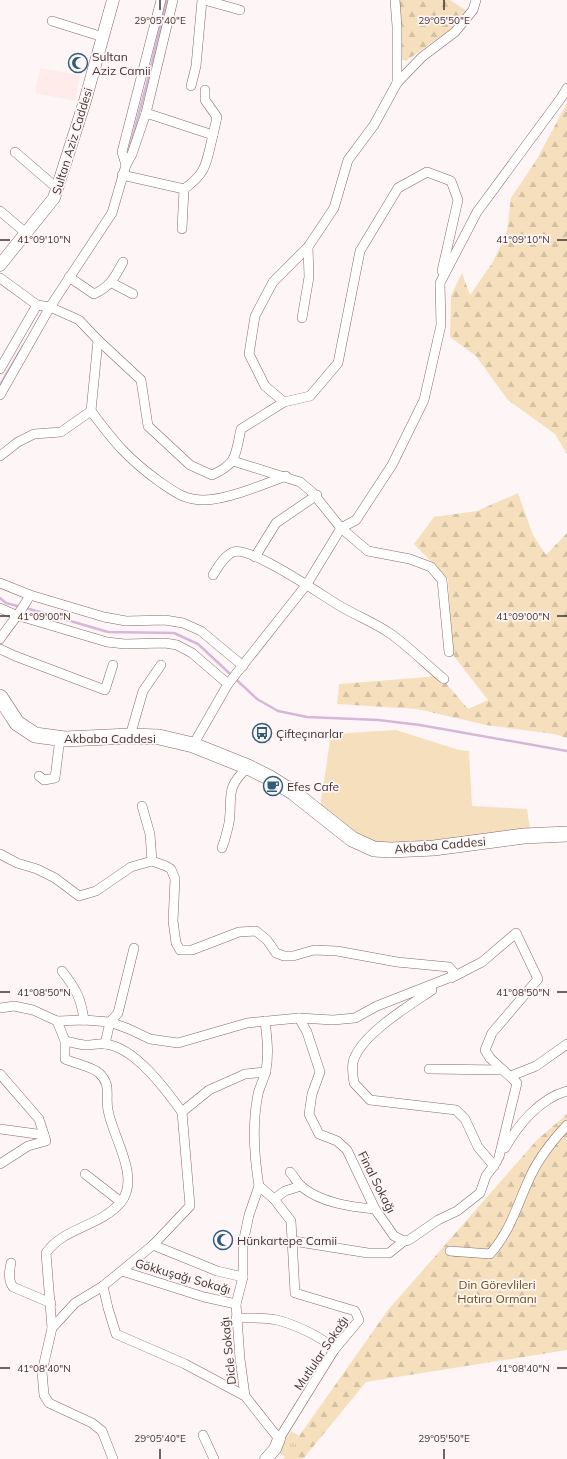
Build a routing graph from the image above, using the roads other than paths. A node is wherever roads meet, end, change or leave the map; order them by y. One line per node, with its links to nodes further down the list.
1 (113, 0): 9 (street, Sultan Aziz Caddesi)
2 (161, 0): 17 (street)
3 (173, 0): 14 (street)
4 (203, 0): 7 (street); 11 (street)
5 (395, 0): 10 (street)
6 (476, 0): 10 (street)
7 (240, 10)
8 (52, 21): 9 (street)
9 (103, 37): 19 (street, Sultan Aziz Caddesi)
10 (397, 83): 24 (street)
11 (191, 86)
12 (567, 88): 30 (street)
13 (205, 90): 15 (street)
14 (146, 114): 15 (street); 17 (street)
15 (214, 135): 20 (street)
16 (15, 152): 19 (street)
17 (126, 165): 18 (street)
18 (122, 175): 20 (street); 27 (street)
19 (58, 189): 23 (street, Sultan Aziz Caddesi)
20 (184, 189): 22 (street)
21 (0, 211): 23 (street)
22 (182, 229)
23 (27, 234): 26 (street, Sultan Aziz Caddesi)
24 (308, 247): 34 (street); 38 (street)
25 (123, 262): 29 (street)
26 (0, 265)
27 (69, 277): 29 (street); 33 (street)
28 (0, 278): 32 (street)
29 (112, 283): 31 (street)
30 (440, 283): 38 (street); 44 (street)
31 (133, 294)
32 (37, 305): 33 (street); 36 (street)
33 (50, 307): 35 (street); 37 (street)
34 (302, 318)
35 (98, 340): 39 (street); 41 (street)
36 (0, 369)
37 (0, 395)
38 (284, 402): 41 (street)
39 (90, 411): 40 (street); 42 (street)
40 (0, 456)
41 (233, 461): 42 (street)
42 (286, 476): 43 (street)
43 (316, 496): 44 (street); 45 (street)
44 (341, 528): 48 (street); 54 (street)
45 (255, 557): 46 (street); 48 (street)
46 (213, 575)
47 (0, 583): 49 (street)
48 (307, 584): 57 (street); 58 (street)
49 (29, 597): 51 (street); 57 (street)
50 (0, 608): 51 (street)
51 (18, 614): 52 (street); 59 (street)
52 (0, 639)
53 (0, 649): 55 (street)
54 (449, 652)
55 (113, 665)
56 (161, 665): 61 (street)
57 (242, 666): 59 (street)
58 (444, 679)
59 (229, 682): 63 (street)
60 (0, 697): 62 (main road, Akbaba Caddesi)
61 (130, 736): 62 (main road, Akbaba Caddesi); 63 (main road, Akbaba Caddesi)
62 (60, 738): 65 (street)
63 (193, 745): 64 (main road, Akbaba Caddesi)
64 (248, 767): 67 (main road, Akbaba Caddesi); 68 (street)
65 (39, 776)
66 (142, 806): 70 (street)
67 (567, 834)
68 (222, 848)
69 (0, 854): 70 (street)
70 (152, 861): 73 (street)
71 (134, 948): 79 (street)
72 (62, 971): 76 (street)
73 (456, 975): 75 (street); 84 (street); 95 (street)
74 (0, 1008): 77 (street)
75 (299, 1018): 78 (street); 102 (street, Final Sokağı)
76 (84, 1020): 77 (street); 79 (street)
77 (57, 1021): 80 (street)
78 (265, 1021): 79 (street); 85 (street)
79 (110, 1022): 81 (street)
80 (65, 1041): 81 (street); 101 (street)
81 (105, 1044): 89 (street)
82 (567, 1044): 87 (street)
83 (429, 1069): 84 (street)
84 (504, 1070): 87 (street)
85 (266, 1072): 89 (street); 98 (street)
86 (0, 1074): 92 (street)
87 (511, 1076): 93 (street)
88 (567, 1091): 93 (street)
89 (182, 1112): 105 (street)
90 (567, 1125): 106 (street)
91 (0, 1129): 92 (street)
92 (45, 1138): 94 (street)
93 (500, 1156): 95 (street)
94 (0, 1164)
95 (494, 1166): 104 (street)
96 (290, 1172): 99 (street)
97 (85, 1174): 101 (street)
98 (259, 1186): 100 (street); 109 (street, Dicle Sokağı)
99 (301, 1186): 100 (street); 102 (street)
100 (274, 1199): 103 (street)
101 (121, 1202): 111 (street)
102 (375, 1210): 104 (street, Final Sokağı)
103 (293, 1241): 104 (street); 115 (street, Mutlular Sokağı)
104 (404, 1241)
105 (153, 1245): 108 (street); 109 (street)
106 (450, 1251)
107 (11, 1263): 111 (street)
108 (122, 1271): 110 (street); 112 (street, Gökkuşağı Sokağı)
109 (243, 1278): 112 (street, Dicle Sokağı)
110 (103, 1286): 114 (street); 116 (street)
111 (50, 1303): 114 (street)
112 (236, 1304): 113 (street, Dicle Sokağı)
113 (236, 1318): 115 (street); 116 (street, Dicle Sokağı)
114 (52, 1328): 119 (street)
115 (334, 1350): 118 (street, Mutlular Sokağı)
116 (245, 1396): 118 (street)
117 (203, 1435): 120 (street)
118 (279, 1439): 121 (street)
119 (113, 1459)
120 (214, 1459)
121 (266, 1459)

